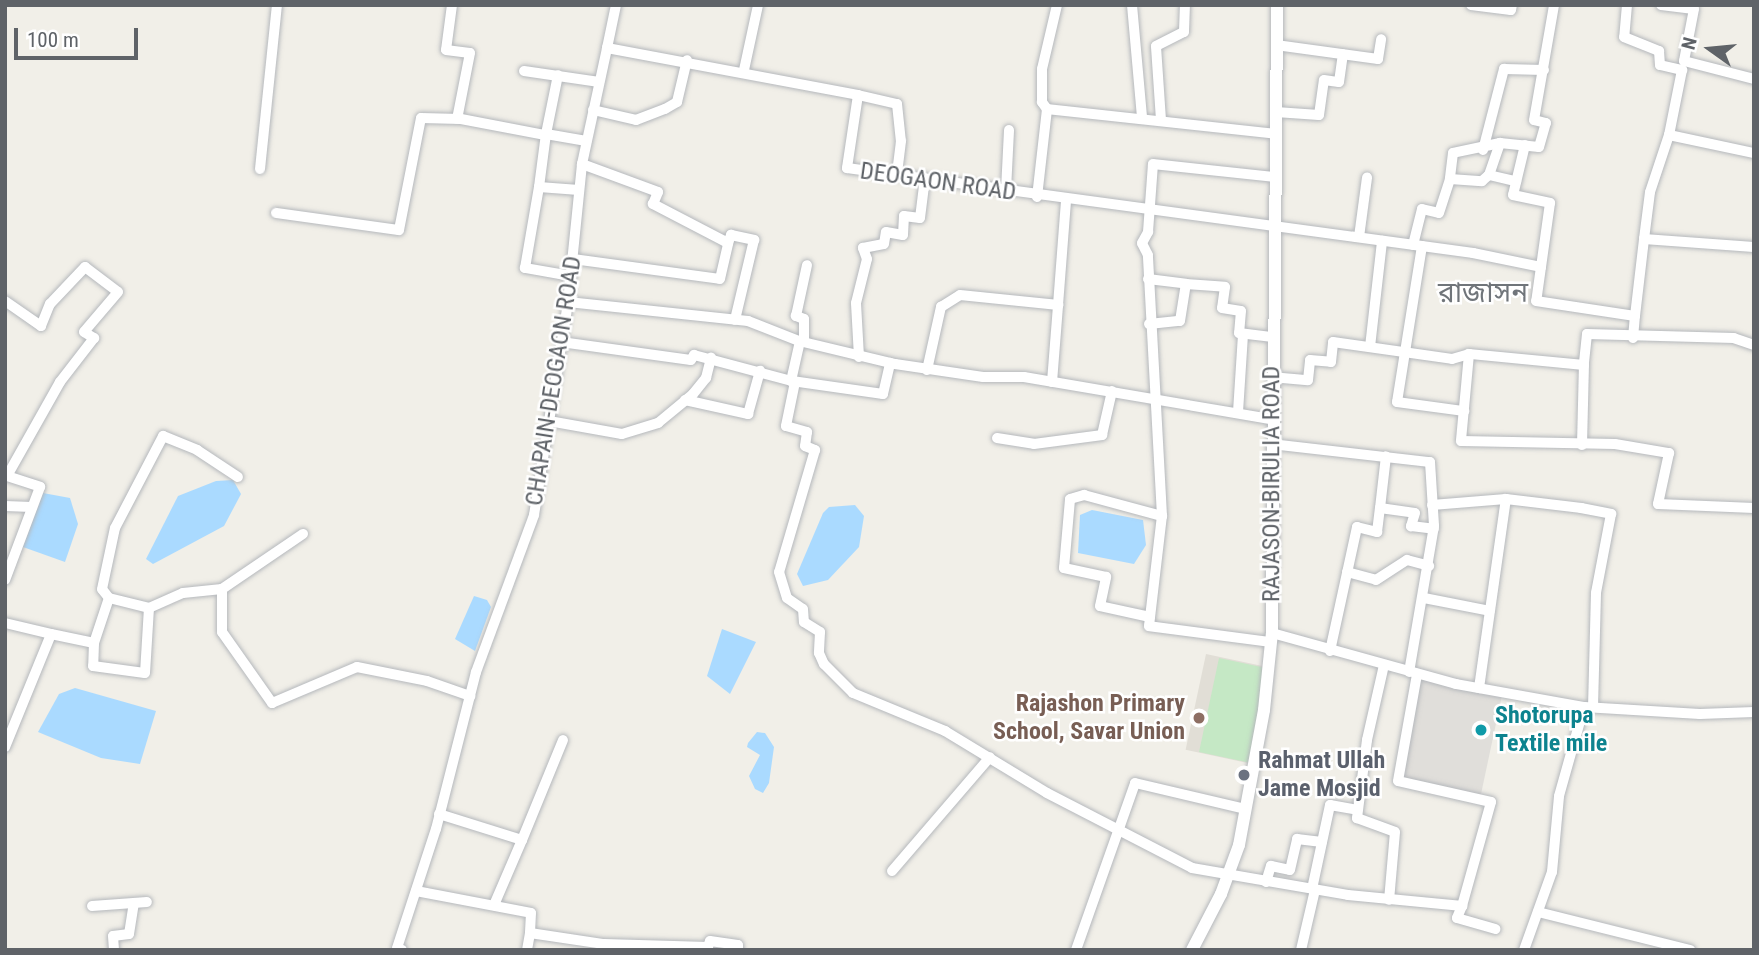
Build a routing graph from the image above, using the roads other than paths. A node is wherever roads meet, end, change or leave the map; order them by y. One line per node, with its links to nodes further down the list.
1 (277, 5): 44 (street)
2 (453, 5): 32 (street)
3 (616, 5): 17 (street)
4 (758, 5): 21 (street)
5 (1057, 5): 28 (street)
6 (1132, 5): 31 (street)
7 (1185, 5): 33 (street)
8 (1277, 5): 16 (street, RAJASON-BIRULIA ROAD)
9 (1471, 5): 10 (street)
10 (1512, 5)
11 (1554, 5): 23 (street)
12 (1627, 5): 20 (street)
13 (1661, 5): 14 (street)
14 (1694, 7): 20 (street)
15 (1381, 38): 18 (street)
16 (1276, 46): 18 (street); 30 (street, RAJASON-BIRULIA ROAD)
17 (607, 48): 19 (street); 26 (street, CHAPAIN-DEOGAON ROAD)
18 (1343, 54): 30 (street)
19 (687, 61): 21 (street); 29 (street)
20 (1683, 66): 25 (street); 37 (street)
21 (744, 70): 27 (street)
22 (524, 71): 24 (street)
23 (1544, 71): 40 (street); 41 (street)
24 (558, 75): 26 (street); 36 (street)
25 (1754, 79)
26 (599, 82): 29 (street, CHAPAIN-DEOGAON ROAD)
27 (858, 95): 45 (street); 45 (street, DEOGAON ROAD)
28 (1047, 109): 31 (street); 55 (street)
29 (593, 110): 38 (street, CHAPAIN-DEOGAON ROAD)
30 (1276, 112): 35 (street, RAJASON-BIRULIA ROAD)
31 (1142, 118): 33 (street)
32 (457, 119): 36 (street); 58 (street)
33 (1161, 120): 35 (street)
34 (1009, 130): 54 (street)
35 (1276, 134): 47 (street, RAJASON-BIRULIA ROAD)
36 (545, 135): 38 (street); 52 (street)
37 (1669, 135): 42 (street); 61 (street)
38 (586, 141): 43 (street, CHAPAIN-DEOGAON ROAD)
39 (1500, 143): 40 (street); 41 (street); 46 (street)
40 (1525, 145): 51 (street)
41 (1483, 150): 50 (street)
42 (1754, 153)
43 (582, 164): 53 (street, CHAPAIN-DEOGAON ROAD); 63 (street)
44 (260, 169)
45 (897, 174): 48 (street, DEOGAON ROAD)
46 (1489, 175): 50 (street); 51 (street)
47 (1275, 177): 57 (street); 59 (street, RAJASON-BIRULIA ROAD)
48 (925, 178): 54 (street, DEOGAON ROAD); 87 (street)
49 (1367, 178): 60 (street)
50 (1450, 178): 64 (street)
51 (1516, 181): 68 (street)
52 (539, 187): 53 (street); 69 (street)
53 (579, 190): 66 (street, CHAPAIN-DEOGAON ROAD)
54 (1006, 190): 55 (street, DEOGAON ROAD)
55 (1037, 197): 56 (street, DEOGAON ROAD)
56 (1066, 201): 57 (street, DEOGAON ROAD); 74 (street)
57 (1148, 212): 59 (street, DEOGAON ROAD); 70 (street)
58 (276, 213)
59 (1273, 226): 60 (street, DEOGAON ROAD); 79 (street, RAJASON-BIRULIA ROAD)
60 (1359, 237): 62 (street, DEOGAON ROAD)
61 (1644, 239): 65 (street); 75 (street)
62 (1382, 241): 64 (street, DEOGAON ROAD); 84 (street)
63 (728, 243): 66 (street); 76 (street)
64 (1417, 246): 68 (street, DEOGAON ROAD); 85 (street)
65 (1754, 247)
66 (573, 259): 69 (street, CHAPAIN-DEOGAON ROAD)
67 (807, 265): 82 (street)
68 (1541, 267): 75 (street)
69 (571, 276): 73 (street, CHAPAIN-DEOGAON ROAD)
70 (1148, 279): 71 (street); 77 (street)
71 (1186, 284): 77 (street); 78 (street)
72 (5, 301): 111 (street)
73 (568, 302): 76 (street); 81 (street, CHAPAIN-DEOGAON ROAD)
74 (1058, 305): 91 (street); 95 (street)
75 (1635, 316): 80 (street)
76 (735, 320): 82 (street)
77 (1149, 324): 97 (street)
78 (1243, 334): 79 (street); 100 (street)
79 (1271, 337): 93 (street, RAJASON-BIRULIA ROAD)
80 (1633, 338): 83 (street); 90 (street)
81 (561, 342): 88 (street); 102 (street, CHAPAIN-DEOGAON ROAD)
82 (802, 342): 87 (street); 94 (street)
83 (1754, 345)
84 (1370, 347): 85 (street); 93 (street)
85 (1403, 351): 86 (street); 99 (street)
86 (1469, 354): 90 (street); 99 (street)
87 (859, 357): 89 (street)
88 (711, 358): 92 (street); 98 (street)
89 (890, 363): 91 (street); 94 (street)
90 (1584, 365): 105 (street)
91 (927, 370): 95 (street)
92 (760, 371): 94 (street); 98 (street)
93 (1271, 377): 101 (street, RAJASON-BIRULIA ROAD)
94 (793, 381): 139 (street)
95 (1052, 382): 96 (street)
96 (1112, 391): 97 (street); 103 (street)
97 (1156, 397): 100 (street); 114 (street)
98 (685, 400): 102 (street)
99 (1464, 411): 105 (street)
100 (1238, 412): 101 (street)
101 (1271, 419): 104 (street, RAJASON-BIRULIA ROAD)
102 (549, 421): 134 (street, CHAPAIN-DEOGAON ROAD)
103 (997, 438)
104 (1271, 444): 106 (street); 128 (street, RAJASON-BIRULIA ROAD)
105 (1582, 445): 113 (street)
106 (1386, 456): 109 (street); 112 (street)
107 (238, 477): 121 (street)
108 (1506, 499): 109 (street); 124 (street); 135 (street)
109 (1433, 505): 115 (street)
110 (5, 506): 111 (street)
111 (32, 508): 119 (street)
112 (1380, 508): 115 (street); 118 (street)
113 (1754, 508)
114 (1162, 516): 125 (street); 125 (street)
115 (1434, 529): 117 (street)
116 (303, 534): 120 (street)
117 (1429, 566): 118 (street); 122 (street)
118 (1347, 572): 130 (street)
119 (5, 580)
120 (222, 589): 123 (street); 134 (street)
121 (109, 598): 123 (street); 129 (street)
122 (1424, 598): 124 (street); 132 (street)
123 (149, 608): 129 (street)
124 (1490, 611): 133 (street)
125 (1150, 617): 128 (street)
126 (5, 623): 127 (street)
127 (51, 634): 129 (street); 138 (street)
128 (1271, 637): 130 (street); 140 (street, RAJASON-BIRULIA ROAD)
129 (94, 643)
130 (1330, 651): 131 (street)
131 (1384, 665): 132 (street); 141 (street)
132 (1413, 673): 133 (street); 156 (street)
133 (1479, 688): 135 (street)
134 (470, 696): 142 (street, CHAPAIN-DEOGAON ROAD)
135 (1589, 706): 136 (street); 157 (street)
136 (1754, 712)
137 (563, 740): 144 (street)
138 (5, 747)
139 (990, 757): 143 (street); 146 (street)
140 (1246, 808): 143 (street); 147 (street, RAJASON-BIRULIA ROAD)
141 (1358, 810): 145 (street); 151 (street)
142 (439, 814): 144 (street); 150 (street, CHAPAIN-DEOGAON ROAD)
143 (1121, 831): 147 (street); 164 (street)
144 (522, 840): 154 (street)
145 (1322, 842): 148 (street); 149 (street)
146 (892, 871)
147 (1227, 876): 148 (street); 165 (street, RAJASON-BIRULIA ROAD)
148 (1266, 882): 149 (street)
149 (1313, 890): 151 (street); 166 (street)
150 (416, 891): 154 (street); 161 (street, CHAPAIN-DEOGAON ROAD)
151 (1389, 900): 156 (street)
152 (146, 902): 153 (street)
153 (134, 903): 155 (street); 160 (street)
154 (494, 905): 159 (street)
155 (92, 906)
156 (1462, 906): 158 (street)
157 (1538, 912): 167 (street); 168 (street)
158 (1495, 929)
159 (530, 933): 162 (street); 163 (street)
160 (114, 950)
161 (402, 950)
162 (527, 950)
163 (737, 950)
164 (1076, 950)
165 (1192, 950)
166 (1301, 950)
167 (1524, 950)
168 (1690, 950)

